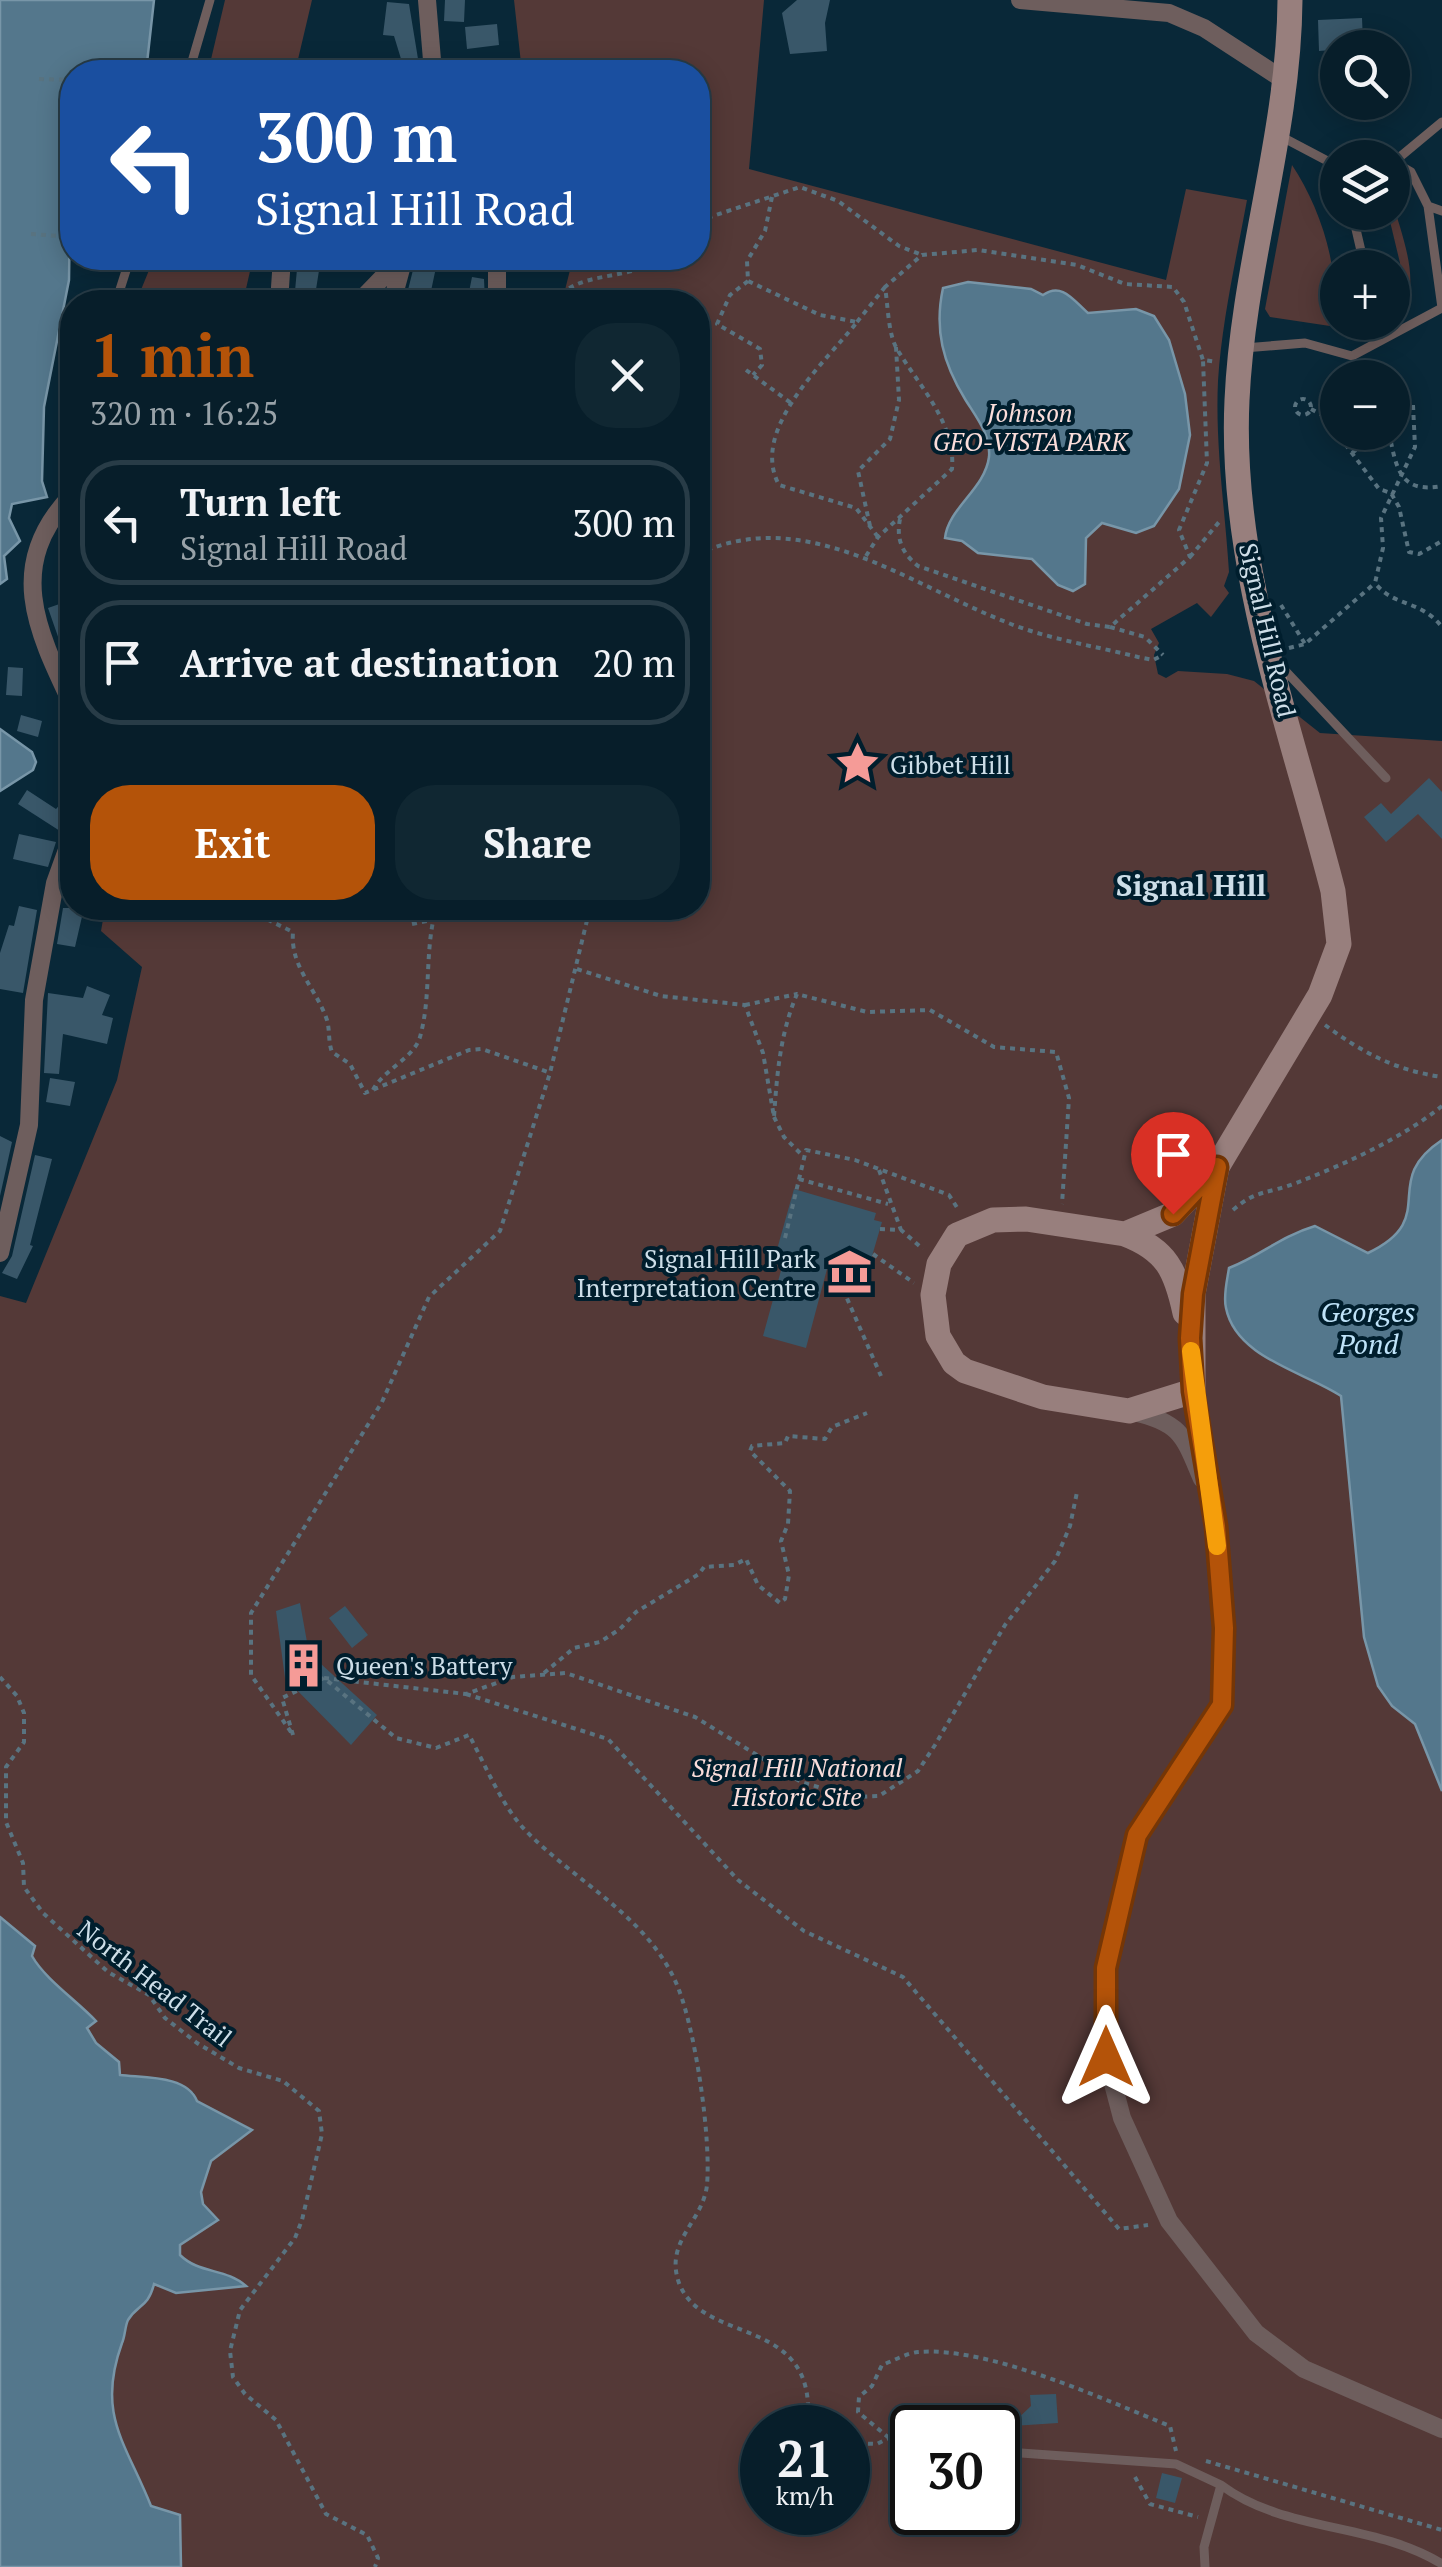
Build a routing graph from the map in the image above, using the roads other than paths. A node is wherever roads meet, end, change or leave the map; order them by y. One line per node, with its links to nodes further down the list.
1 (210, 0): 5 (lane)
2 (427, 0): 6 (street)
3 (1020, 0): 7 (street)
4 (1290, 0): 7 (street, Signal Hill Road)
5 (192, 60)
6 (432, 60)
7 (1284, 80): 9 (street, Signal Hill Road)
8 (1442, 122): 10 (lane)
9 (1277, 134): 11 (lane); 18 (street, Signal Hill Road)
10 (1410, 148)
11 (1320, 157)
12 (1410, 171): 13 (lane)
13 (1428, 206): 14 (lane); 17 (lane)
14 (1442, 210)
15 (392, 270): 16 (street)
16 (371, 290)
17 (1374, 342): 18 (lane)
18 (1232, 356): 20 (street, Signal Hill Road)
19 (60, 512): 21 (street)
20 (1270, 654): 22 (lane); 24 (street, Signal Hill Road)
21 (60, 675)
22 (1386, 778)
23 (60, 869): 26 (street)
24 (1217, 1167): 25 (street, Signal Hill Road); 27 (street, Signal Hill Road)
25 (1125, 1234): 27 (street); 29 (street, Signal Hill Road)
26 (0, 1252)
27 (1190, 1338): 28 (street, Signal Hill Road)
28 (1193, 1391): 29 (street); 30 (street, Signal Hill Road)
29 (1129, 1411): 30 (street, Signal Hill Road)
30 (1214, 1507): 31 (street, Signal Hill Road)
31 (1442, 2430)
32 (1020, 2452): 33 (lane)
33 (1220, 2485): 34 (lane); 35 (lane)
34 (1442, 2564)
35 (1206, 2567)

